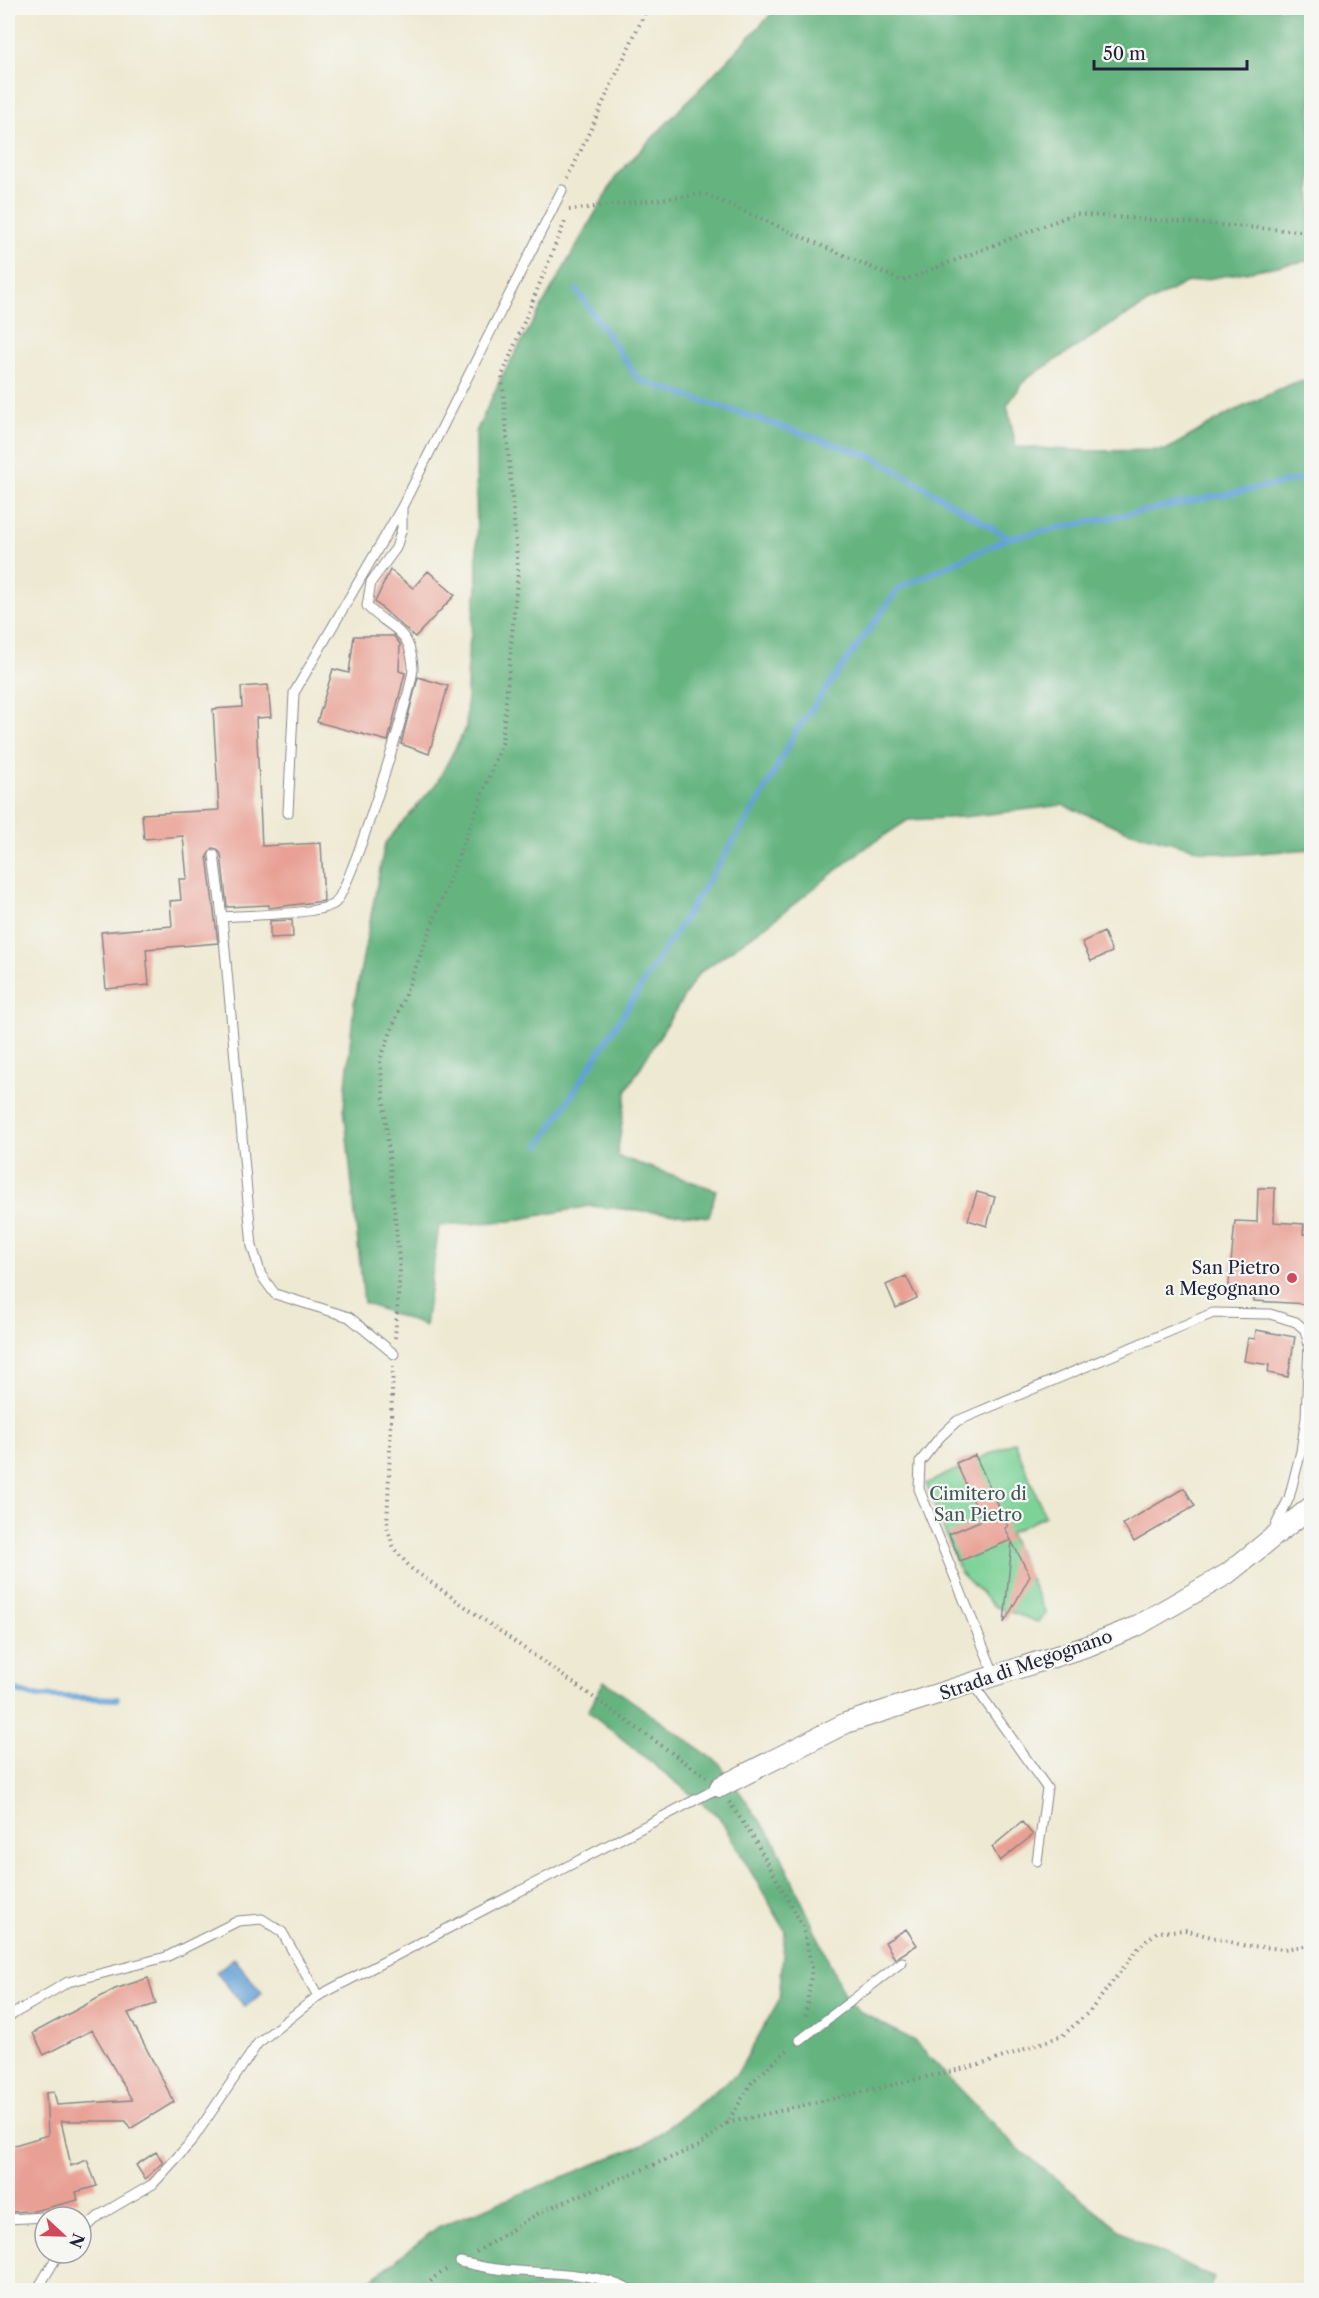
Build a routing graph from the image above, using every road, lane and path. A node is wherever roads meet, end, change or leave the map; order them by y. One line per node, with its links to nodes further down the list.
1 (647, 8): 2 (path)
2 (562, 190): 3 (path); 5 (lane)
3 (569, 210): 4 (path); 9 (path)
4 (1311, 232)
5 (402, 507): 6 (lane); 8 (lane)
6 (288, 813)
7 (214, 855): 8 (lane)
8 (222, 917): 9 (lane)
9 (394, 1354): 14 (path)
10 (1311, 1506): 11 (street, Strada di Megognano)
11 (1268, 1541): 12 (street, Strada di Megognano); 12 (lane)
12 (996, 1676): 13 (street, Strada di Megognano)
13 (972, 1684): 14 (street, Strada di Megognano); 15 (lane)
14 (720, 1787): 18 (lane); 20 (path)
15 (1037, 1861)
16 (1311, 1945): 21 (path)
17 (903, 1962): 20 (lane)
18 (318, 1996): 19 (lane); 24 (lane)
19 (8, 2017)
20 (800, 2040): 21 (path)
21 (727, 2123): 25 (path)
22 (33, 2218): 23 (lane)
23 (8, 2219)
24 (93, 2220)
25 (460, 2262): 28 (path); 29 (lane)
26 (52, 2265): 27 (lane)
27 (37, 2290)
28 (423, 2290)
29 (630, 2290)

